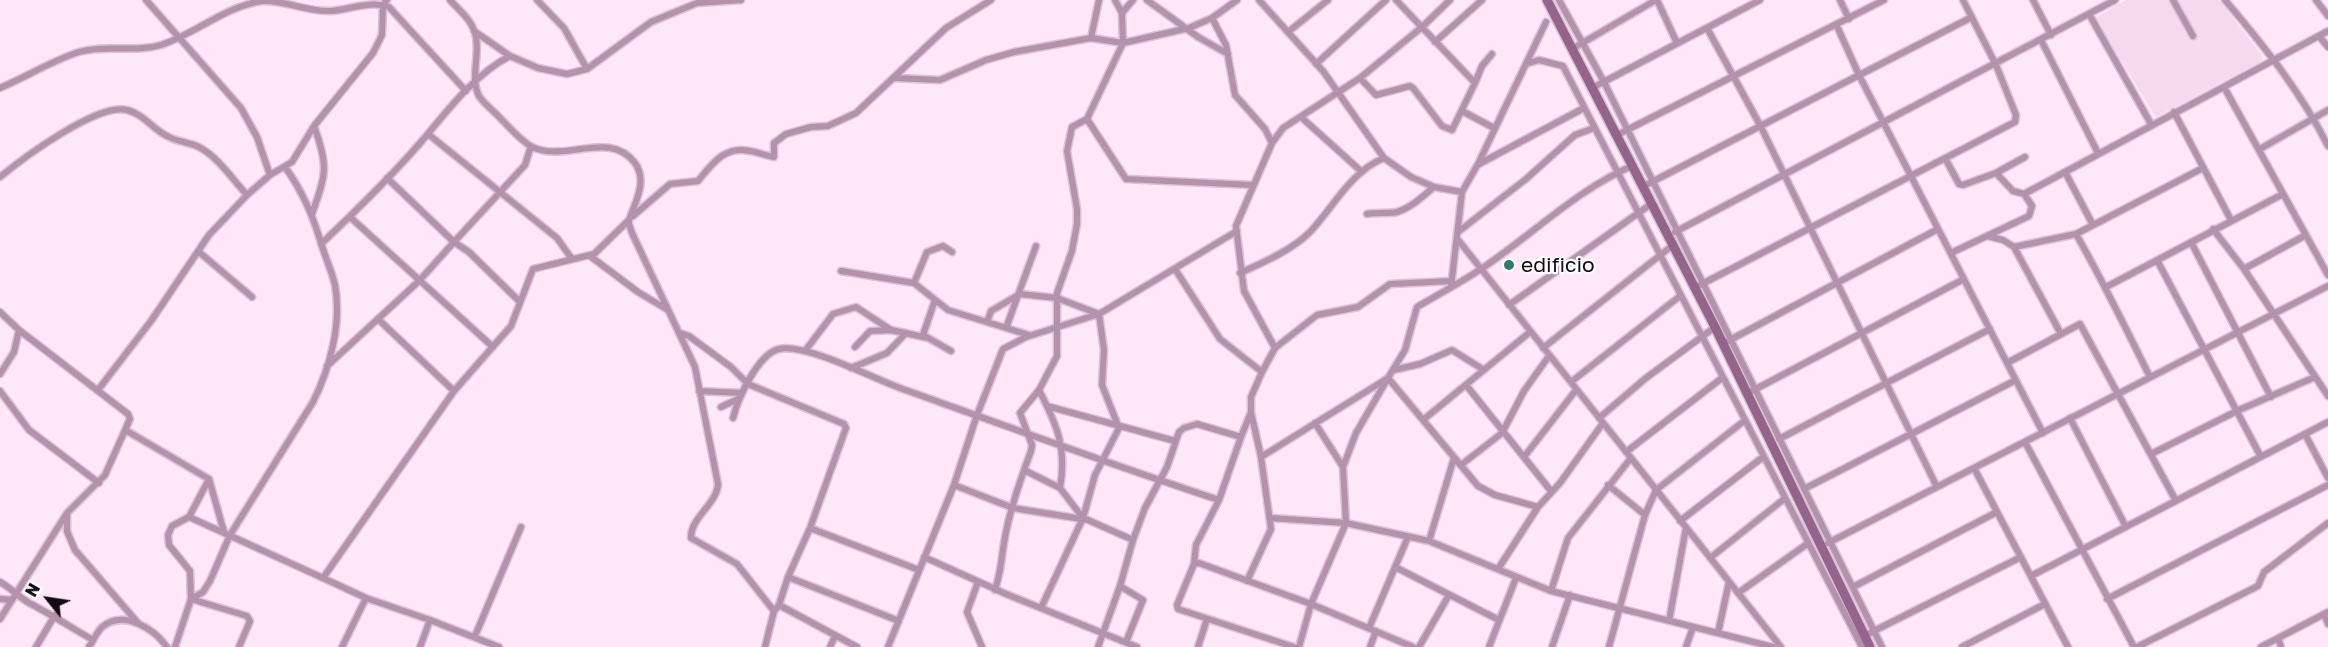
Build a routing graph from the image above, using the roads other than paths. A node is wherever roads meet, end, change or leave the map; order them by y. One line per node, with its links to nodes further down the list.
1 (146, 0): 50 (street)
2 (248, 0): 34 (street)
3 (367, 0): 33 (street)
4 (450, 0): 46 (street)
5 (537, 0): 68 (street)
6 (741, 0): 30 (street)
7 (991, 0): 71 (street)
8 (1099, 0): 53 (street)
9 (1115, 0): 35 (street)
10 (1133, 0): 35 (street)
11 (1147, 0): 44 (street)
12 (1237, 0): 39 (street)
13 (1259, 0): 48 (street)
14 (1328, 0): 48 (street)
15 (1386, 0): 65 (street)
16 (1396, 0): 43 (street)
17 (1450, 0): 43 (street)
18 (1482, 0): 55 (street)
19 (1547, 0): 60 (street)
20 (1559, 0): 58 (street)
21 (1656, 0): 57 (street); 58 (street)
22 (1760, 0): 45 (street)
23 (1840, 0): 40 (street)
24 (1884, 0): 40 (street)
25 (1963, 0): 37 (street)
26 (2033, 0): 49 (street)
27 (2115, 0): 36 (street)
28 (2173, 0): 51 (street)
29 (2316, 0): 38 (street)
30 (695, 1): 68 (street)
31 (2229, 1): 64 (street)
32 (385, 2): 33 (street); 79 (street); 91 (street)
33 (374, 5): 34 (street)
34 (244, 7): 50 (street)
35 (1122, 12): 56 (street)
36 (2089, 14): 49 (street); 89 (street)
37 (1972, 16): 67 (street); 69 (street)
38 (2328, 16)
39 (1212, 18): 44 (street); 61 (street)
40 (1849, 19): 42 (street)
41 (1546, 22): 66 (street)
42 (1836, 24): 69 (street); 70 (street)
43 (1422, 27): 55 (street); 72 (street)
44 (1189, 28): 56 (street); 61 (street)
45 (1707, 28): 57 (street); 70 (street)
46 (474, 30): 63 (street); 74 (street)
47 (2328, 31): 52 (street)
48 (1288, 32): 65 (street)
49 (2050, 35): 54 (street)
50 (180, 36): 77 (street); 114 (street)
51 (2193, 36)
52 (2319, 36): 59 (street); 64 (street)
53 (1091, 38): 56 (street); 71 (street)
54 (2041, 40): 67 (street); 101 (street)
55 (1435, 42): 75 (street)
56 (1123, 43): 87 (street)
57 (1677, 43): 73 (street)
58 (1583, 44): 60 (street); 73 (street)
59 (2328, 47)
60 (1572, 49): 78 (street)
61 (1228, 54): 97 (street)
62 (1492, 54): 75 (street)
63 (510, 56): 68 (street); 74 (street)
64 (2274, 59): 76 (street); 86 (street)
65 (1316, 64): 80 (street)
66 (1526, 64): 81 (street); 92 (street)
67 (1996, 64): 88 (street); 104 (street)
68 (587, 69)
69 (1858, 75): 88 (street); 90 (street)
70 (1732, 76): 90 (street); 94 (street)
71 (895, 78): 132 (street)
72 (1360, 78): 80 (street); 83 (street)
73 (1604, 82): 78 (street); 94 (street)
74 (476, 83): 79 (street); 98 (street)
75 (1474, 83): 83 (street)
76 (2224, 87): 84 (street); 100 (street)
77 (0, 88)
78 (1592, 88): 96 (street)
79 (466, 91): 95 (street)
80 (1337, 93): 85 (street); 103 (street)
81 (1584, 108): 93 (street); 105 (street)
82 (2328, 110): 86 (street)
83 (1462, 111): 92 (street)
84 (2174, 112): 89 (street); 108 (street)
85 (1301, 117): 97 (street); 109 (street)
86 (2314, 118): 99 (street); 100 (street)
87 (1087, 119): 119 (street); 174 (street)
88 (1883, 123): 113 (street); 115 (street)
89 (2151, 124): 101 (street)
90 (1760, 125): 113 (street); 118 (street)
91 (314, 126): 106 (street); 129 (street)
92 (1494, 128): 105 (street)
93 (1594, 128): 111 (street); 139 (street)
94 (1627, 131): 96 (street); 118 (street)
95 (428, 134): 117 (street); 122 (street)
96 (1617, 135): 107 (street)
97 (1272, 142): 119 (street)
98 (531, 146): 122 (street); 132 (street)
99 (2328, 146)
100 (2260, 149): 125 (street)
101 (2098, 153): 110 (street)
102 (2025, 157): 112 (street)
103 (1384, 158): 109 (street); 120 (street)
104 (1946, 158): 112 (street); 115 (street)
105 (1478, 164): 123 (street)
106 (285, 166): 114 (street); 129 (street)
107 (1632, 166): 111 (street); 121 (street)
108 (2203, 168): 133 (street); 134 (street)
109 (1362, 172): 161 (street)
110 (2065, 172): 124 (street); 134 (street)
111 (1617, 173): 128 (street); 158 (street)
112 (1996, 173): 124 (street)
113 (1782, 174): 135 (street); 143 (street)
114 (270, 175): 126 (street)
115 (1910, 175): 135 (street); 136 (street)
116 (0, 177): 126 (street)
117 (387, 178): 131 (street); 145 (street)
118 (1652, 182): 121 (street); 143 (street)
119 (1252, 185): 138 (street)
120 (1434, 187): 123 (street); 130 (street)
121 (1642, 187): 127 (street)
122 (500, 191): 145 (street); 155 (street)
123 (1462, 192): 139 (street)
124 (2024, 194): 142 (street)
125 (2283, 194): 133 (street); 141 (street)
126 (247, 195): 150 (street)
127 (1651, 204): 128 (street); 143 (street)
128 (1637, 213): 153 (street); 177 (street)
129 (312, 214): 147 (street)
130 (1367, 214)
131 (350, 217): 147 (street); 164 (street)
132 (631, 218): 154 (street); 178 (street)
133 (2231, 220): 137 (street)
134 (2093, 225): 140 (street)
135 (1809, 228): 166 (street); 168 (street)
136 (1938, 229): 152 (street); 166 (street)
137 (2213, 229): 146 (street); 159 (street)
138 (1237, 231): 157 (street); 161 (street)
139 (1458, 232): 144 (street)
140 (2076, 234): 149 (street); 170 (street)
141 (2306, 235): 159 (street); 162 (street)
142 (1987, 236): 149 (street); 152 (street)
143 (1672, 237): 153 (street); 168 (street); 168 (street)
144 (1459, 241): 158 (street); 167 (street)
145 (454, 242): 164 (street); 176 (street)
146 (2191, 242): 156 (street); 194 (street)
147 (321, 244): 209 (street)
148 (1036, 246): 171 (street)
149 (2014, 247): 195 (street)
150 (199, 252): 173 (street); 224 (street)
151 (952, 252): 165 (street)
152 (1951, 253): 163 (street)
153 (1659, 255): 172 (street); 203 (street)
154 (590, 256): 155 (street); 178 (street)
155 (572, 259): 176 (street)
156 (2157, 260): 170 (street); 204 (street)
157 (1175, 269): 180 (street); 213 (street)
158 (1481, 269): 167 (street); 177 (street)
159 (2244, 269): 181 (street)
160 (842, 271): 165 (street)
161 (1240, 273): 202 (street)
162 (2328, 275)
163 (1964, 279): 187 (street); 193 (street)
164 (419, 281): 182 (street); 200 (street)
165 (914, 283): 175 (street)
166 (1837, 283): 193 (street); 199 (street)
167 (1452, 284): 202 (street); 212 (street)
168 (1699, 286): 184 (street); 199 (street)
169 (2328, 286): 181 (street)
170 (2106, 287): 215 (street)
171 (1018, 295): 174 (street); 183 (street); 185 (street)
172 (1680, 296): 197 (street); 220 (street)
173 (252, 297)
174 (1057, 298): 180 (street); 186 (street)
175 (935, 300): 183 (street); 198 (street)
176 (520, 302): 200 (street)
177 (1509, 306): 190 (street)
178 (669, 310): 191 (street)
179 (0, 312): 188 (street)
180 (1099, 314): 186 (street); 247 (street)
181 (2273, 314): 194 (street); 216 (street)
182 (379, 320): 209 (street); 228 (street)
183 (987, 322): 185 (street)
184 (1715, 327): 197 (street); 199 (street)
185 (1006, 328): 196 (street)
186 (1058, 328): 196 (street); 225 (street)
187 (1990, 329): 208 (street); 221 (street)
188 (19, 330): 214 (street); 224 (street)
189 (891, 330): 192 (street); 201 (street); 205 (street)
190 (1530, 332): 203 (street); 211 (street)
191 (680, 333): 222 (street); 229 (street)
192 (906, 333): 198 (street); 210 (street)
193 (1861, 333): 221 (street); 230 (street)
194 (2238, 333): 204 (street); 234 (street)
195 (2061, 334): 208 (street); 231 (street)
196 (1030, 336): 239 (street)
197 (1701, 336): 218 (street); 243 (street)
198 (928, 338): 206 (street)
199 (1727, 342): 230 (street)
200 (493, 347): 228 (street)
201 (855, 347)
202 (1275, 348): 213 (street)
203 (1543, 348): 207 (street)
204 (2205, 350): 215 (street); 237 (street)
205 (805, 351): 210 (street); 222 (street)
206 (951, 351)
207 (1549, 356): 220 (street); 250 (street)
208 (2007, 363): 219 (street)
209 (327, 366): 301 (street)
210 (851, 369): 239 (street)
211 (1484, 370): 212 (street); 223 (street)
212 (1393, 371): 217 (street)
213 (1262, 372): 238 (street)
214 (0, 374)
215 (2150, 377): 231 (street)
216 (2315, 377): 233 (street); 234 (street)
217 (1388, 378): 242 (street); 246 (street); 268 (street)
218 (1722, 378): 244 (street); 259 (street)
219 (2016, 380): 251 (street); 252 (street)
220 (1571, 382): 226 (street)
221 (1887, 383): 252 (street); 255 (street)
222 (748, 384): 232 (street); 299 (street)
223 (1466, 385): 242 (street); 250 (street)
224 (98, 390): 248 (street)
225 (1039, 390): 235 (street); 249 (street)
226 (1576, 390): 243 (street); 262 (street)
227 (0, 391): 274 (street)
228 (454, 391): 317 (street)
229 (699, 391): 232 (street); 341 (street)
230 (1751, 391): 255 (street); 306 (street)
231 (2117, 395): 241 (street); 260 (street)
232 (740, 396): 236 (street); 240 (street)
233 (2328, 396)
234 (2271, 397): 237 (street)
235 (1047, 406): 247 (street); 258 (street)
236 (721, 407)
237 (2239, 410): 260 (street); 264 (street)
238 (1251, 412): 254 (street); 261 (street)
239 (977, 415): 249 (street); 275 (street)
240 (733, 418)
241 (2070, 418): 251 (street); 298 (street)
242 (1423, 420): 265 (street)
243 (1601, 420): 259 (street); 282 (street)
244 (1744, 421): 263 (street); 281 (street)
245 (2328, 422): 253 (street)
246 (1315, 423): 261 (street); 268 (street)
247 (1119, 428): 256 (street); 266 (street)
248 (127, 431): 271 (street); 274 (street)
249 (1027, 432): 258 (street); 270 (street)
250 (1502, 433): 262 (street); 267 (street)
251 (2043, 433): 257 (street)
252 (1911, 434): 279 (street); 280 (street)
253 (2305, 434): 264 (street); 272 (street)
254 (1241, 437): 256 (street); 284 (street)
255 (1779, 439): 280 (street)
256 (1175, 441): 273 (street)
257 (2025, 442): 269 (street); 307 (street)
258 (1061, 444): 266 (street); 278 (street)
259 (1628, 455): 276 (street); 281 (street)
260 (2152, 456): 285 (street)
261 (1261, 457): 293 (street)
262 (1524, 457): 282 (street)
263 (1762, 457): 283 (street); 294 (street)
264 (2261, 457): 285 (street)
265 (1454, 458): 267 (street); 304 (street)
266 (1104, 459): 273 (street); 292 (street)
267 (1461, 465): 286 (street)
268 (1343, 467): 295 (street)
269 (1974, 468): 279 (street); 288 (street)
270 (1024, 470): 278 (street); 287 (street)
271 (209, 478): 291 (street); 301 (street)
272 (2328, 478)
273 (1159, 480): 284 (street); 303 (street)
274 (99, 483): 289 (street)
275 (954, 484): 287 (street); 308 (street)
276 (1608, 485): 290 (street); 326 (street)
277 (2328, 485): 332 (street)
278 (1060, 488): 292 (street)
279 (1937, 488): 306 (street)
280 (1804, 489): 306 (street)
281 (1656, 490): 290 (street); 294 (street)
282 (1551, 491): 286 (street)
283 (1784, 499): 305 (street); 310 (street)
284 (1220, 500): 311 (street)
285 (2176, 501): 298 (street)
286 (1538, 507): 313 (street)
287 (1013, 508): 292 (street); 325 (street)
288 (1997, 512): 309 (street); 324 (street)
289 (67, 513): 327 (street); 350 (street)
290 (1645, 515): 339 (street)
291 (189, 517): 301 (street); 334 (street)
292 (1083, 518): 303 (street); 340 (street)
293 (1270, 518): 295 (street); 319 (street)
294 (1680, 521): 300 (street)
295 (1346, 523): 302 (street); 336 (street)
296 (2328, 524): 395 (street)
297 (521, 527): 357 (street)
298 (2126, 527): 307 (street)
299 (810, 528): 314 (street); 315 (street)
300 (1686, 528): 310 (street); 349 (street)
301 (227, 534): 317 (street); 334 (street)
302 (1408, 537): 304 (street); 312 (street)
303 (1133, 540): 323 (street)
304 (1430, 542): 313 (street)
305 (1807, 544): 328 (street); 390 (street)
306 (1826, 544): 324 (street); 359 (street)
307 (2082, 550): 316 (street); 332 (street)
308 (924, 557): 314 (street); 321 (street)
309 (2021, 557): 316 (street); 354 (street)
310 (1710, 558): 322 (street)
311 (1194, 564): 319 (street); 345 (street)
312 (1395, 567): 329 (street); 353 (street)
313 (1498, 569): 318 (street)
314 (919, 570): 348 (street)
315 (788, 576): 338 (street); 348 (street)
316 (2031, 576): 337 (street)
317 (322, 578): 331 (street)
318 (1516, 578): 326 (street); 347 (street)
319 (1247, 581): 336 (street)
320 (0, 582): 327 (street)
321 (978, 582): 325 (street); 375 (street)
322 (1729, 582): 328 (street); 356 (street)
323 (1120, 586): 355 (street); 361 (street)
324 (1852, 586): 354 (street)
325 (995, 590): 340 (street)
326 (1551, 591): 330 (street)
327 (17, 592): 335 (street); 343 (street)
328 (1738, 593): 389 (street)
329 (1449, 595): 347 (street); 383 (street)
330 (1570, 595): 339 (street); 385 (street)
331 (366, 598): 346 (street); 368 (street)
332 (2107, 598): 395 (street)
333 (0, 599): 335 (street)
334 (191, 599): 366 (street); 367 (street)
335 (12, 600): 344 (street)
336 (1311, 604): 353 (street); 380 (street)
337 (2045, 604): 393 (street); 394 (street)
338 (779, 605): 341 (street); 358 (street)
339 (1619, 608): 349 (street); 386 (street)
340 (1041, 609): 355 (street)
341 (774, 611): 371 (street)
342 (2326, 613): 351 (street); 360 (street)
343 (55, 615): 362 (street); 364 (street)
344 (0, 619)
345 (1207, 619): 378 (street); 379 (street)
346 (430, 620): 357 (street); 369 (street)
347 (1499, 620): 384 (street)
348 (899, 621): 374 (street)
349 (1669, 621): 352 (street)
350 (138, 623): 362 (street); 365 (street)
351 (2328, 624)
352 (1694, 627): 356 (street); 387 (street)
353 (1373, 630): 381 (street); 382 (street)
354 (1874, 631): 359 (street); 392 (street)
355 (1103, 633): 361 (street); 376 (street)
356 (1718, 633): 363 (street)
357 (475, 636): 370 (street)
358 (835, 636): 372 (street); 373 (street)
359 (1864, 636): 391 (street)
360 (2278, 638): 396 (street); 397 (street)
361 (1126, 642): 377 (street)
362 (91, 644)
363 (1759, 645): 388 (street)
364 (36, 647)
365 (167, 647)
366 (175, 647)
367 (238, 647)
368 (342, 647)
369 (420, 647)
370 (499, 647)
371 (765, 647)
372 (830, 647)
373 (857, 647)
374 (888, 647)
375 (982, 647)
376 (1098, 647)
377 (1137, 647)
378 (1198, 647)
379 (1294, 647)
380 (1299, 647)
381 (1370, 647)
382 (1413, 647)
383 (1419, 647)
384 (1489, 647)
385 (1552, 647)
386 (1609, 647)
387 (1686, 647)
388 (1773, 647)
389 (1781, 647)
390 (1862, 647)
391 (1870, 647)
392 (1882, 647)
393 (1962, 647)
394 (2068, 647)
395 (2135, 647)
396 (2261, 647)
397 (2281, 647)

